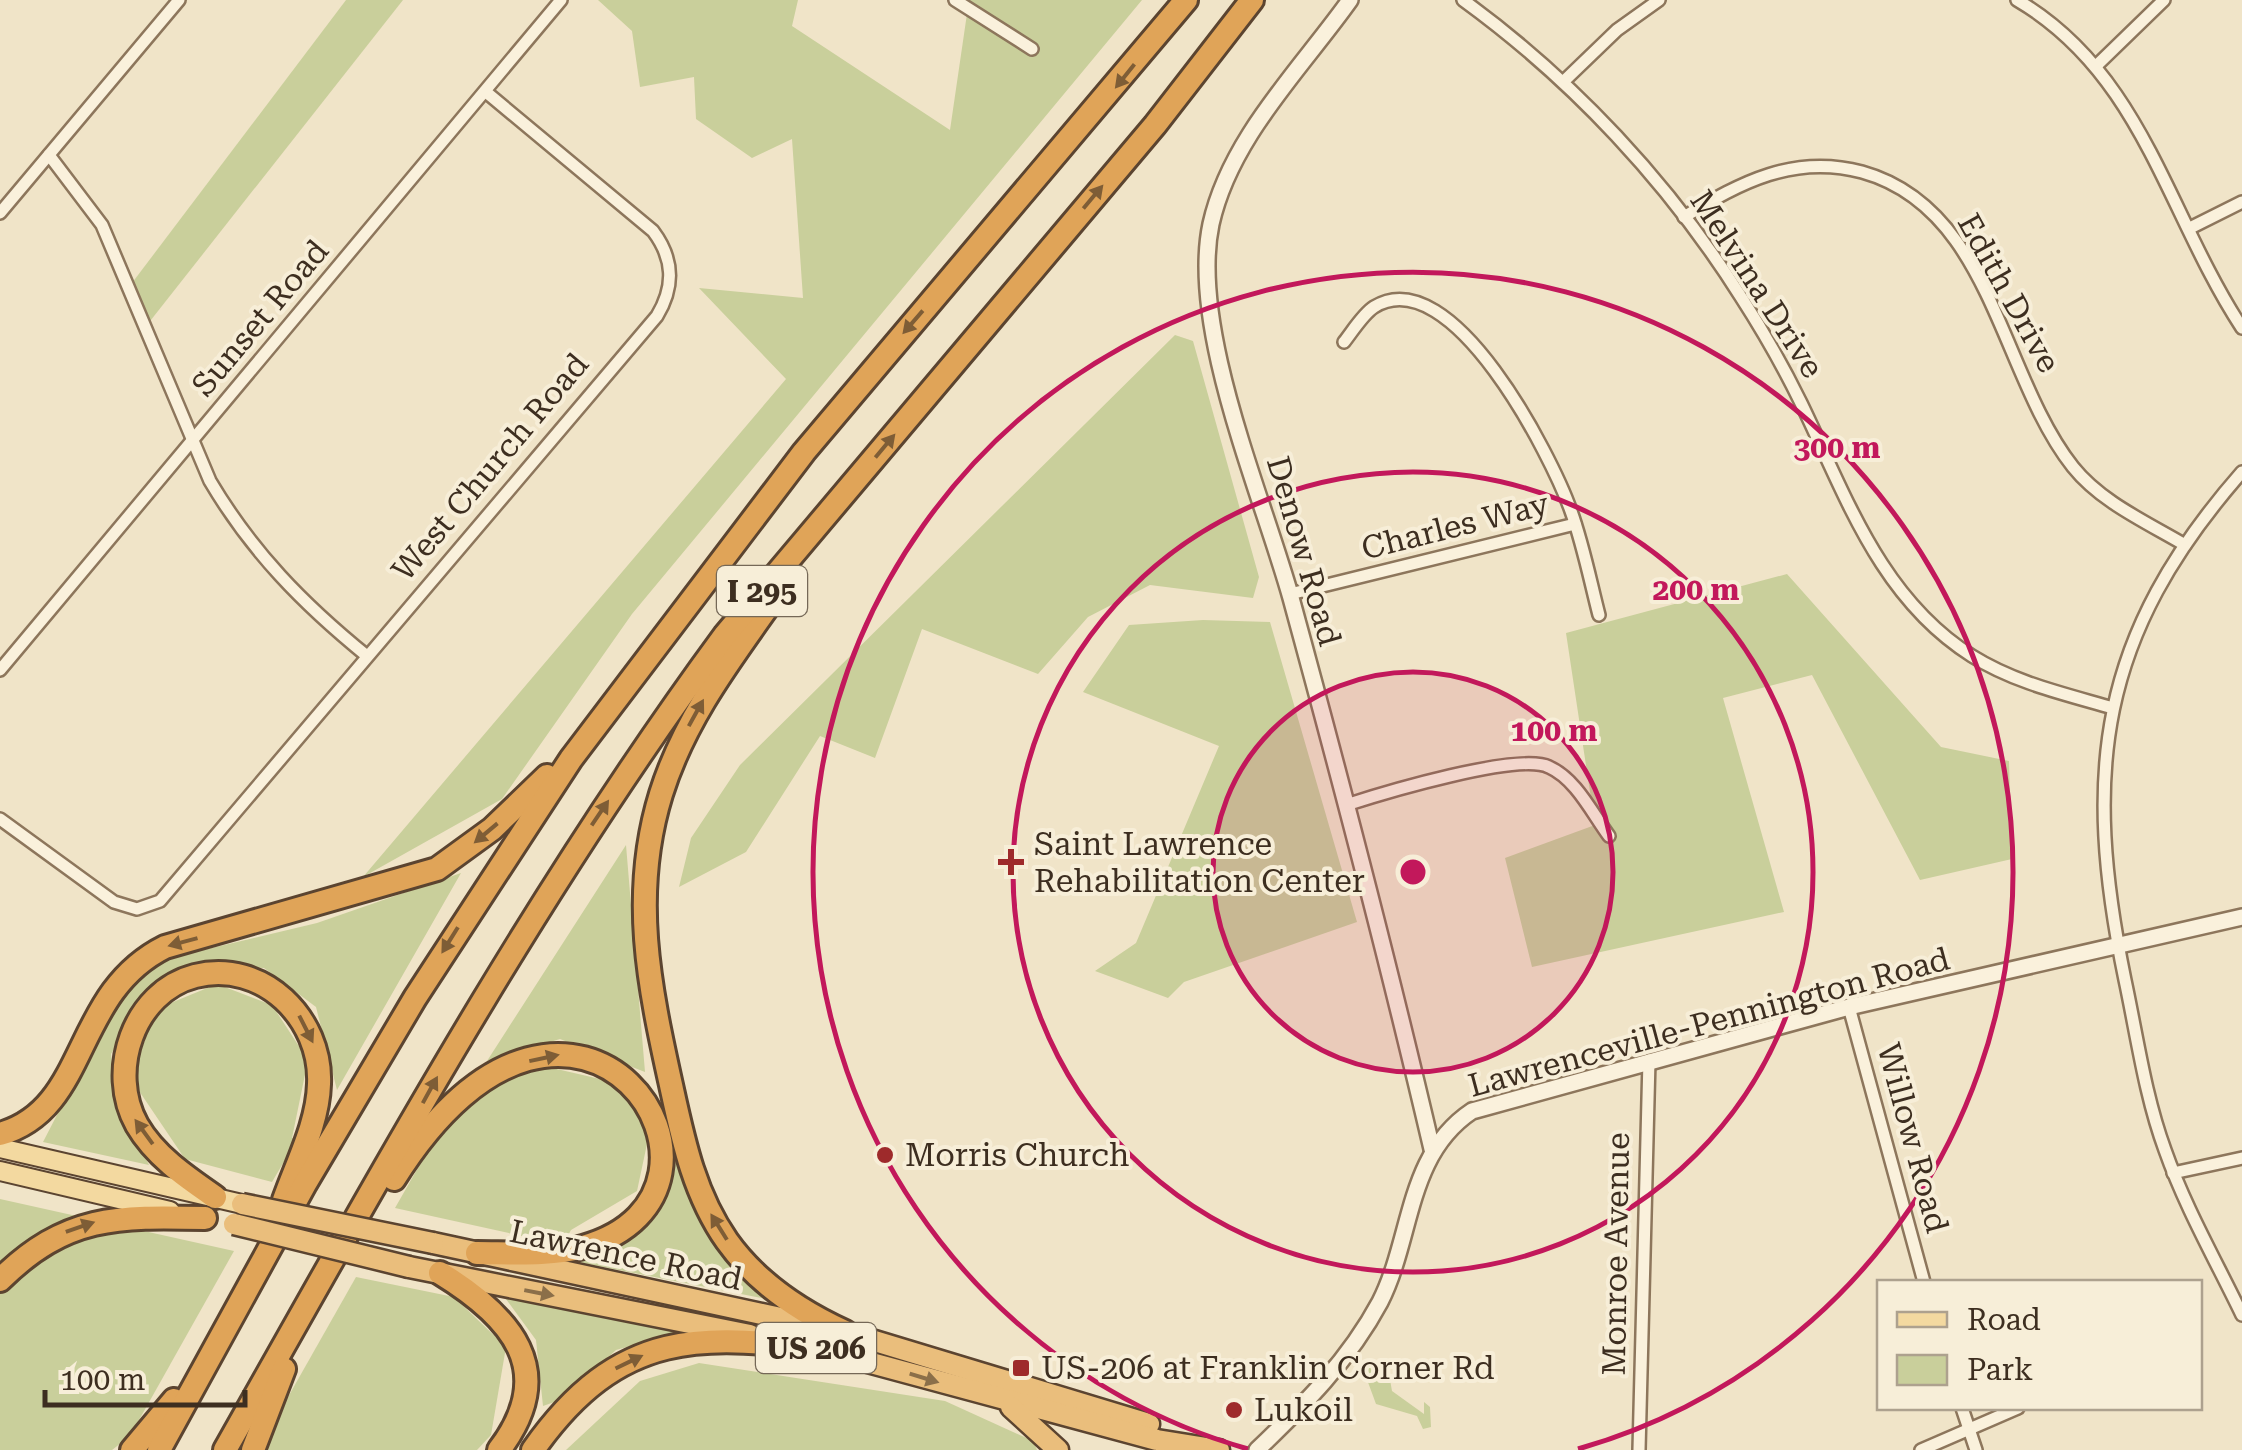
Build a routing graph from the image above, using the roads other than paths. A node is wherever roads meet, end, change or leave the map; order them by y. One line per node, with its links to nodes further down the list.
1 (179, 0): 15 (street)
2 (561, 0): 14 (street, Sunset Road)
3 (955, 0): 11 (street)
4 (1186, 0): 32 (highway, I 295, one-way to 32)
5 (1252, 0): 24 (highway, I 295, one-way to 5)
6 (1350, 0): 27 (street, Denow Road)
7 (1464, 0): 13 (street, Melvina Drive)
8 (1660, 0): 13 (street)
9 (2017, 0): 12 (street)
10 (2164, 0): 12 (street)
11 (1032, 48)
12 (2096, 66): 19 (street)
13 (1563, 82): 18 (street, Melvina Drive)
14 (486, 92): 22 (street, Sunset Road); 29 (street, West Church Road)
15 (49, 154): 17 (street); 22 (street)
16 (2242, 202): 19 (street)
17 (0, 213)
18 (1684, 217): 26 (street, Edith Drive); 31 (street, Melvina Drive)
19 (2190, 228): 20 (street)
20 (2242, 328)
21 (1344, 342): 25 (street)
22 (193, 441): 29 (street); 30 (street, Sunset Road)
23 (2242, 472): 26 (street)
24 (858, 479): 48 (highway, I 295, one-way to 24); 57 (highway, one-way to 24)
25 (1575, 524): 27 (street, Charles Way); 28 (street)
26 (2184, 544): 31 (street)
27 (1290, 594): 33 (street, Denow Road)
28 (1599, 615)
29 (367, 656): 34 (street, West Church Road)
30 (0, 670)
31 (2114, 708): 37 (street)
32 (583, 743): 40 (highway, one-way to 40); 49 (highway, I 295, one-way to 49)
33 (1346, 805): 35 (street); 42 (street, Denow Road)
34 (0, 818)
35 (1608, 836)
36 (2242, 916): 37 (street, Lawrenceville-Pennington Road)
37 (2118, 943): 38 (street, Lawrenceville-Pennington Road); 45 (street)
38 (1849, 1007): 39 (street, Lawrenceville-Pennington Road); 53 (street, Willow Road)
39 (1649, 1060): 42 (street, Lawrenceville-Pennington Road); 72 (street, Monroe Avenue)
40 (0, 1134)
41 (0, 1148): 46 (main road, Lawrence Road / US 206)
42 (1432, 1149): 71 (street, Lawrenceville-Pennington Road)
43 (2242, 1158): 45 (street)
44 (0, 1171): 46 (main road, Lawrence Road / US 206)
45 (2173, 1173): 56 (street)
46 (210, 1208): 47 (main road, Lawrence Road / US 206); 49 (highway, one-way to 49); 52 (highway, one-way to 46)
47 (238, 1214): 50 (highway, Lawrence Road / US 206, bridge); 51 (highway, Lawrence Road / US 206, bridge)
48 (347, 1236): 50 (highway, one-way to 50); 54 (highway, I 295)
49 (268, 1253): 55 (highway, I 295)
50 (477, 1253): 57 (highway, Lawrence Road / US 206)
51 (440, 1274): 57 (highway, Lawrence Road / US 206, one-way to 57); 66 (highway)
52 (0, 1280)
53 (1923, 1280)
54 (315, 1291): 64 (highway, I 295); 65 (highway)
55 (241, 1302): 62 (highway); 63 (highway, I 295)
56 (2242, 1315)
57 (841, 1342): 58 (highway, Lawrence Road / US 206, one-way to 58); 67 (highway, one-way to 57); 70 (highway, Lawrence Road / US 206)
58 (1001, 1400): 68 (highway); 69 (highway, Lawrence Road / US 206)
59 (1963, 1410): 61 (street)
60 (2013, 1410): 61 (street)
61 (1968, 1429): 73 (street); 74 (street)
62 (132, 1450)
63 (159, 1450)
64 (225, 1450)
65 (253, 1450)
66 (499, 1450)
67 (533, 1450)
68 (1058, 1450)
69 (1218, 1450)
70 (1232, 1450)
71 (1256, 1450)
72 (1639, 1450)
73 (1920, 1450)
74 (1976, 1450)

